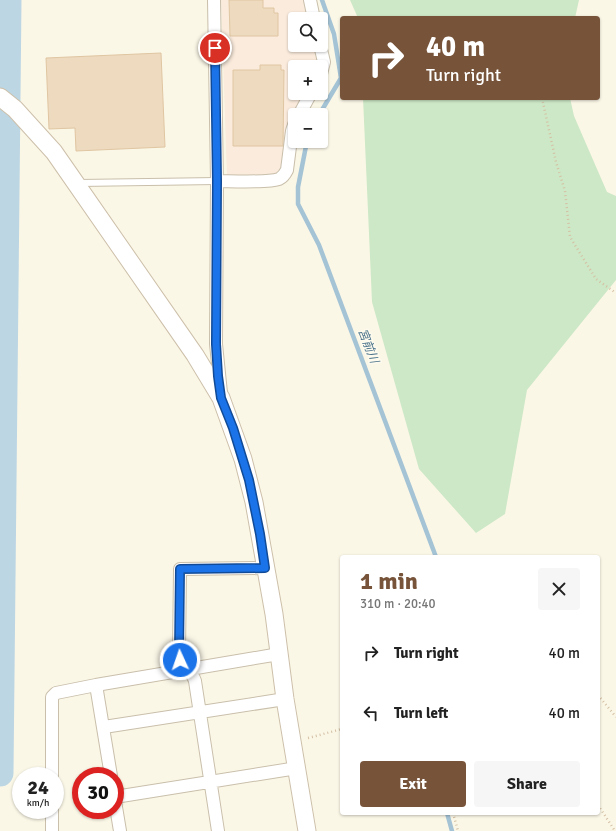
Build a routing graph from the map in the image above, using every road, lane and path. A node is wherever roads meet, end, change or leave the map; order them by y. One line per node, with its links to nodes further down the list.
1 (214, 0): 7 (street)
2 (310, 0): 3 (street)
3 (313, 12)
4 (0, 97): 8 (street)
5 (542, 100): 9 (path)
6 (290, 148): 7 (street)
7 (217, 181): 8 (lane); 10 (street)
8 (75, 183): 10 (street)
9 (616, 293)
10 (221, 398): 11 (street)
11 (265, 568): 12 (street); 13 (street)
12 (279, 654): 13 (street); 16 (street)
13 (188, 670): 14 (street); 17 (street)
14 (96, 685): 19 (street); 22 (street)
15 (600, 697): 18 (path)
16 (285, 699): 17 (street); 21 (street)
17 (200, 712): 19 (street); 25 (street)
18 (616, 717)
19 (104, 727): 23 (street)
20 (340, 729): 21 (path)
21 (293, 741): 24 (street)
22 (52, 767)
23 (110, 767)
24 (297, 768): 25 (street); 34 (street)
25 (210, 782): 26 (street); 33 (street)
26 (124, 796)
27 (600, 808): 36 (path)
28 (454, 815): 35 (path)
29 (52, 819): 31 (street)
30 (118, 819): 32 (street)
31 (52, 831)
32 (120, 831)
33 (218, 831)
34 (308, 831)
35 (458, 831)
36 (616, 831)

